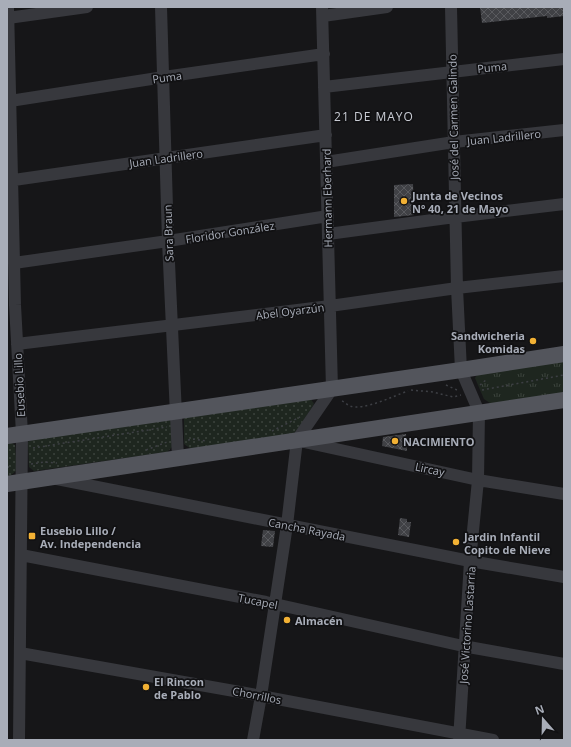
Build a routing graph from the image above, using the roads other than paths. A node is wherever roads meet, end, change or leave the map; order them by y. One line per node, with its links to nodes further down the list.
1 (87, 7): 5 (street)
2 (161, 7): 10 (street, Sara Braun)
3 (387, 7): 6 (street)
4 (451, 7): 9 (street, José del Carmen Galindo)
5 (8, 12): 12 (street, Eusebio Lillo)
6 (323, 12): 7 (street, Hermann Eberhard)
7 (324, 54): 10 (street, Puma); 11 (street, Hermann Eberhard)
8 (564, 59): 9 (street, Puma)
9 (452, 71): 11 (street, Puma); 15 (street, José del Carmen Galindo)
10 (164, 77): 12 (street, Puma); 16 (street, Sara Braun)
11 (324, 87): 14 (street, Hermann Eberhard)
12 (10, 101): 18 (street, Eusebio Lillo)
13 (564, 130): 15 (street, Juan Ladrillero)
14 (326, 135): 16 (street, Juan Ladrillero); 17 (street, Hermann Eberhard)
15 (454, 142): 17 (street, Juan Ladrillero); 21 (street, José del Carmen Galindo)
16 (165, 158): 18 (street, Juan Ladrillero); 23 (street, Sara Braun)
17 (326, 162): 20 (street, Hermann Eberhard)
18 (10, 181): 24 (street, Eusebio Lillo)
19 (564, 204): 21 (street)
20 (328, 216): 22 (street, Hermann Eberhard); 23 (street, Floridor González)
21 (455, 217): 22 (street); 26 (street, José del Carmen Galindo)
22 (328, 234): 28 (street, Hermann Eberhard)
23 (168, 241): 24 (street, Floridor González); 29 (street, Sara Braun)
24 (14, 263): 27 (street, Eusebio Lillo)
25 (564, 276): 26 (street, Abel Oyarzún)
26 (457, 288): 28 (street, Abel Oyarzún); 32 (street, José del Carmen Galindo)
27 (11, 305): 30 (street, Eusebio Lillo)
28 (330, 306): 29 (street, Abel Oyarzún); 33 (street, Hermann Eberhard)
29 (171, 326): 30 (street, Abel Oyarzún); 36 (street, Sara Braun)
30 (17, 344): 37 (street, Eusebio Lillo)
31 (564, 354): 32 (main road)
32 (461, 370): 33 (main road); 35 (street, José Victorino Lastarria)
33 (328, 395): 36 (main road); 38 (street)
34 (564, 400): 35 (main road)
35 (479, 412): 38 (main road); 41 (street, José Victorino Lastarria)
36 (176, 418): 37 (main road); 39 (street, Sara Braun)
37 (14, 435): 42 (street, Eusebio Lillo)
38 (297, 440): 39 (main road); 41 (street, Lircay); 44 (street)
39 (178, 458): 40 (main road)
40 (50, 478): 42 (main road); 44 (street, Cancha Rayada)
41 (478, 480): 43 (street, Lircay); 46 (street, José Victorino Lastarria)
42 (14, 483): 45 (street, Eusebio Lillo)
43 (564, 494)
44 (287, 525): 46 (street, Cancha Rayada); 48 (street)
45 (21, 555): 48 (street, Tucapel); 50 (street, Eusebio Lillo)
46 (470, 561): 47 (street, Cancha Rayada); 49 (street, José Victorino Lastarria)
47 (564, 577)
48 (275, 604): 49 (street, Tucapel); 52 (street)
49 (466, 646): 51 (street, Tucapel); 54 (street, José Victorino Lastarria)
50 (20, 653): 52 (street, Chorrillos); 53 (street, Eusebio Lillo)
51 (564, 664)
52 (261, 696): 54 (street, Chorrillos); 56 (street)
53 (13, 724): 55 (street, Eusebio Lillo)
54 (459, 737): 57 (street, Chorrillos)
55 (21, 740)
56 (253, 740)
57 (493, 740)

